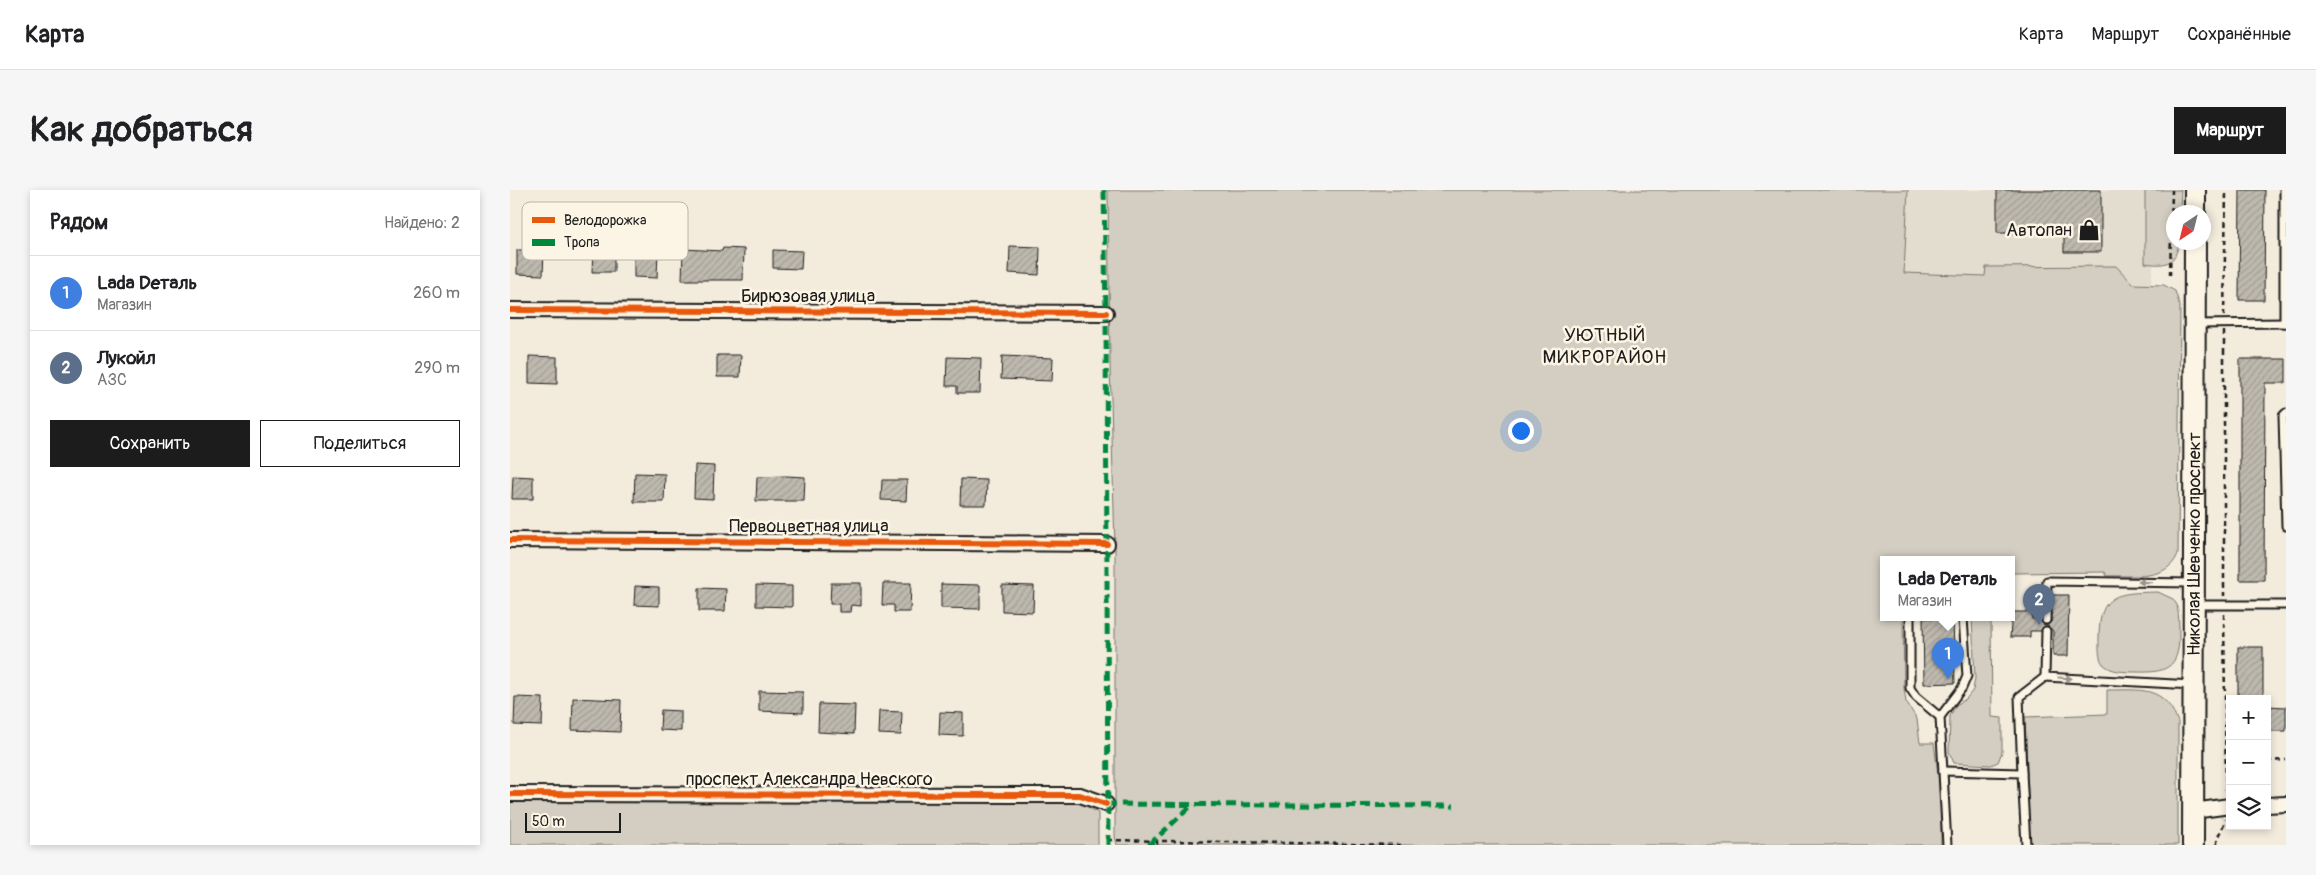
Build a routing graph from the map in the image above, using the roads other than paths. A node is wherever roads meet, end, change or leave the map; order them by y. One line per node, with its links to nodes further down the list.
1 (2195, 190): 3 (main road)
2 (2284, 190): 7 (lane)
3 (2195, 205)
4 (2195, 250): 8 (main road, Николая Шевченко проспект)
5 (510, 310): 6 (street, Бирюзовая улица)
6 (1106, 313)
7 (2285, 323): 8 (lane)
8 (2195, 324): 13 (main road, Николая Шевченко проспект)
9 (2286, 413): 10 (lane)
10 (2286, 526)
11 (510, 540): 12 (street, Первоцветная улица)
12 (1107, 544)
13 (2194, 582): 14 (main road, Николая Шевченко проспект); 16 (lane, one-way to 16)
14 (2194, 604): 15 (lane); 21 (main road, Николая Шевченко проспект)
15 (2286, 606)
16 (2046, 620)
17 (1910, 621): 22 (lane)
18 (1963, 621): 22 (lane)
19 (2046, 631): 20 (lane)
20 (2045, 677): 21 (lane, one-way to 21); 24 (lane)
21 (2193, 685): 30 (main road, Николая Шевченко проспект)
22 (1940, 717): 23 (lane)
23 (1943, 770): 24 (lane); 31 (lane)
24 (2022, 773): 32 (lane)
25 (510, 794): 26 (street, проспект Александра Невского)
26 (1106, 804)
27 (2286, 804): 28 (street)
28 (2271, 805)
29 (2226, 806): 30 (street)
30 (2193, 811): 33 (main road, Николая Шевченко проспект)
31 (1947, 845)
32 (2026, 845)
33 (2193, 845)

